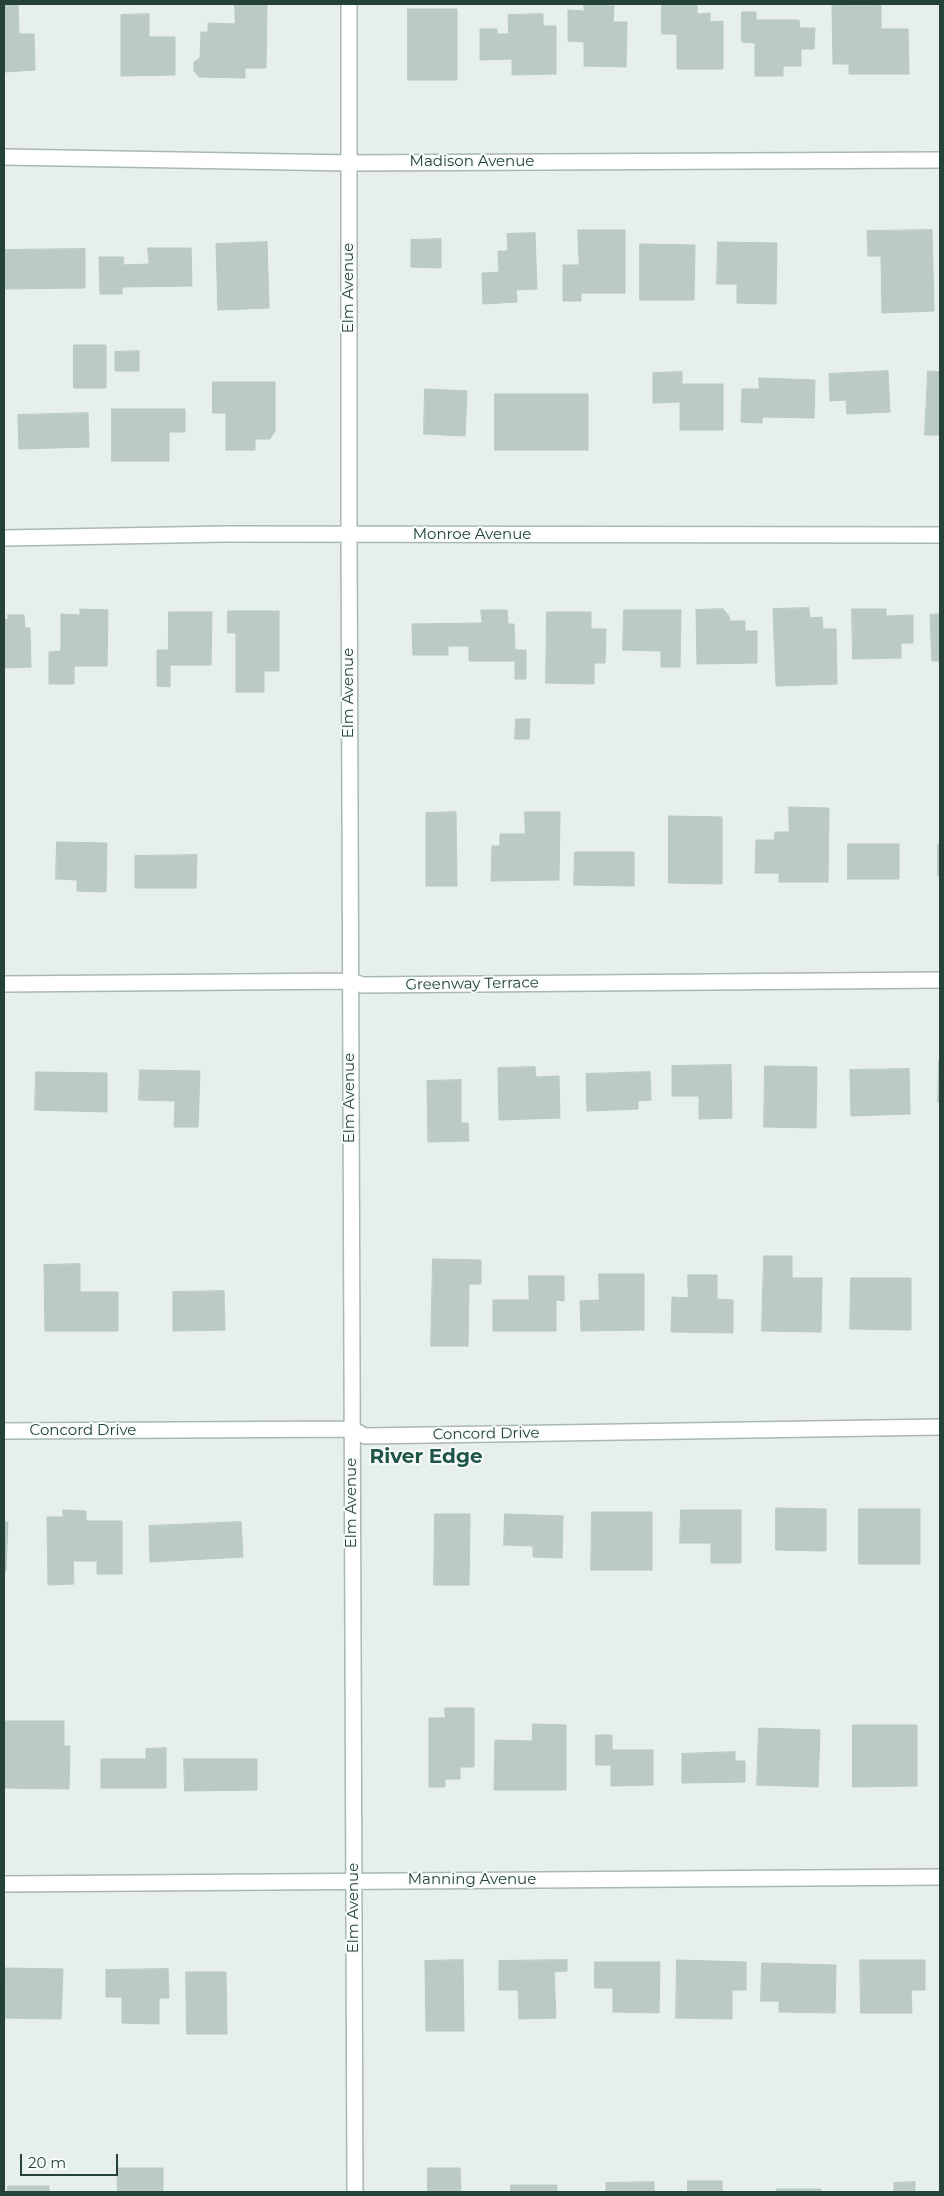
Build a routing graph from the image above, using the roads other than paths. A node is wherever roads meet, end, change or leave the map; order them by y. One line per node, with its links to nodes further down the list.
1 (349, 4): 4 (street, Elm Avenue)
2 (4, 157): 4 (street, Madison Avenue)
3 (940, 160): 4 (street, Madison Avenue)
4 (350, 163): 5 (street, Elm Avenue)
5 (349, 535): 6 (street, Monroe Avenue); 7 (street, Monroe Avenue); 9 (street, Elm Avenue)
6 (940, 535)
7 (4, 538)
8 (940, 980): 9 (street, Greenway Terrace)
9 (350, 982): 10 (street, Greenway Terrace); 12 (street, Elm Avenue)
10 (4, 984)
11 (940, 1427): 12 (street, Concord Drive)
12 (352, 1429): 13 (street, Concord Drive); 15 (street, Elm Avenue)
13 (4, 1431)
14 (940, 1877): 15 (street, Manning Avenue)
15 (354, 1881): 16 (street, Manning Avenue); 17 (street, Elm Avenue)
16 (4, 1884)
17 (355, 2192)

